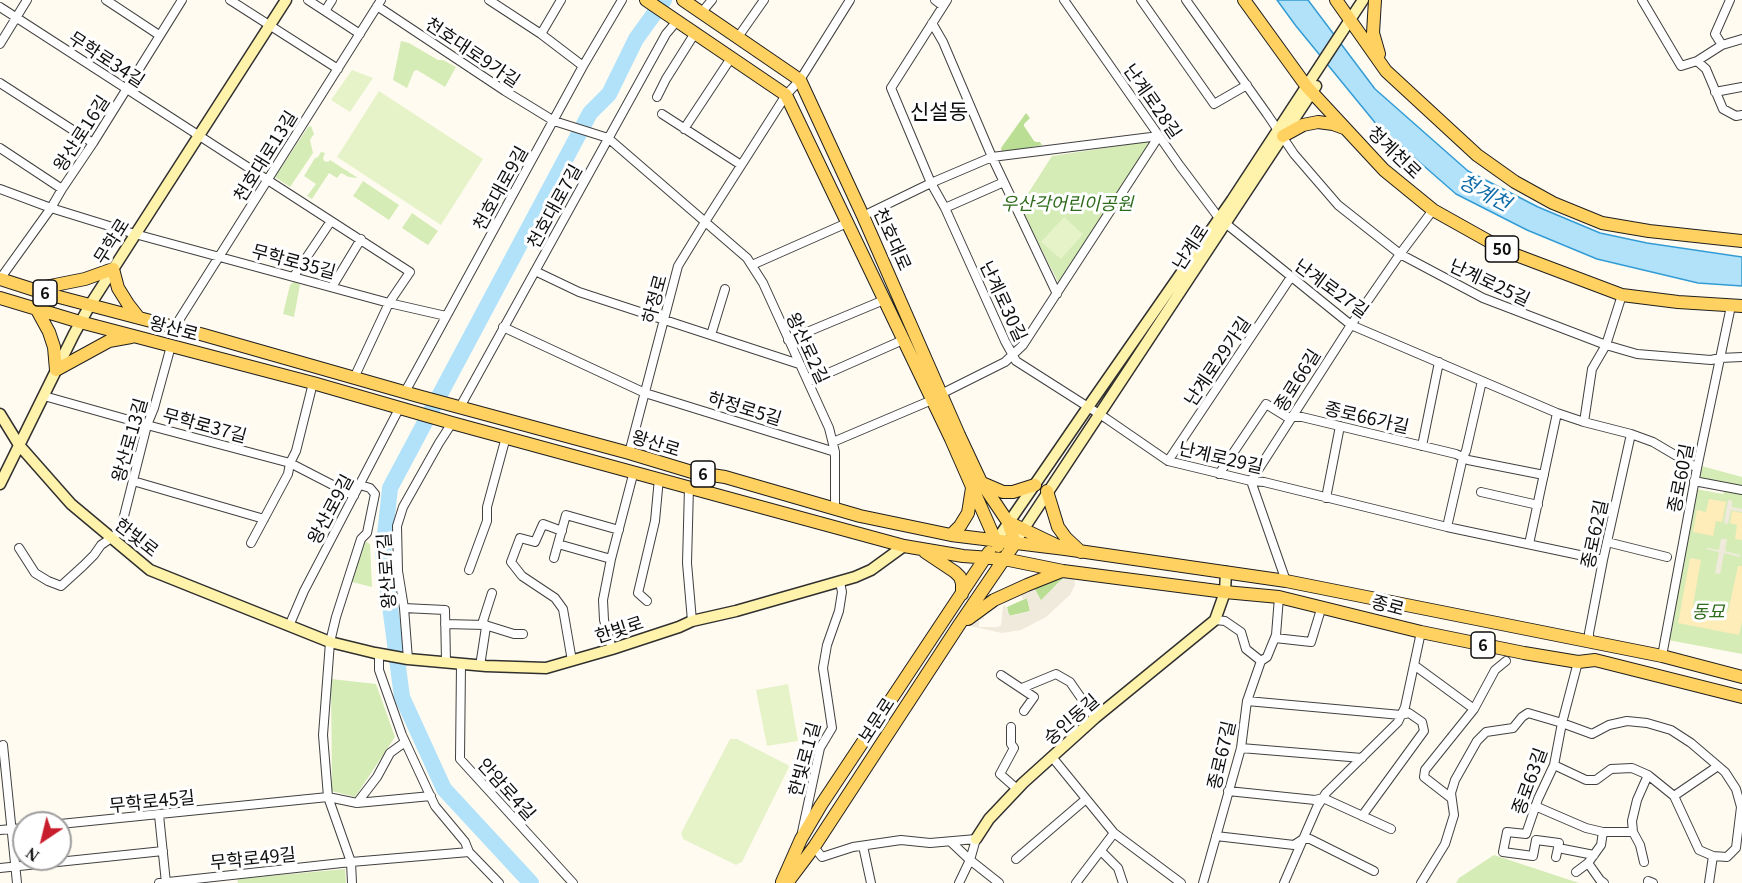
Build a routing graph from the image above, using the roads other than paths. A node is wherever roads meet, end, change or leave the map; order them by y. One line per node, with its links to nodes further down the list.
1 (27, 0): 30 (street)
2 (106, 0): 38 (street)
3 (182, 0): 38 (street, 왕산로16길)
4 (230, 0): 34 (street)
5 (286, 0): 34 (main road, 무학로)
6 (308, 0): 28 (street)
7 (332, 0): 28 (street)
8 (489, 0): 37 (street)
9 (561, 0): 37 (street)
10 (622, 0): 45 (street, 천호대로9길)
11 (646, 0): 32 (main road)
12 (712, 0): 29 (street)
13 (764, 0): 39 (street)
14 (850, 0): 48 (street, 하정로)
15 (935, 0): 26 (street, 난계로30길)
16 (1142, 0): 50 (street)
17 (1186, 0): 50 (street, 난계로25길)
18 (1244, 0): 51 (main road, 청계천로 / 50)
19 (1336, 0): 31 (main road)
20 (1373, 0): 31 (main road); 46 (main road)
21 (1641, 0): 44 (street)
22 (1730, 0): 42 (street)
23 (1067, 1): 64 (street, 난계로28길)
24 (685, 2): 29 (main road)
25 (379, 3): 36 (street, 천호대로13길); 59 (street, 천호대로9가길)
26 (945, 3): 33 (street, 난계로30길)
27 (0, 7): 30 (street, 무학로34길)
28 (325, 11): 36 (street)
29 (701, 13): 39 (main road)
30 (16, 17): 41 (street); 53 (street, 무학로34길)
31 (1355, 18): 46 (main road); 51 (main road, 난계로)
32 (676, 20): 35 (main road); 65 (street, 천호대로7길)
33 (932, 23): 68 (street); 72 (street, 난계로30길)
34 (270, 26): 47 (street); 63 (main road, 무학로)
35 (695, 33): 43 (main road); 56 (street)
36 (360, 34): 47 (street, 천호대로13길)
37 (541, 34): 45 (street)
38 (159, 35): 53 (street, 왕산로16길)
39 (738, 38): 48 (main road)
40 (1742, 39): 42 (street)
41 (0, 44)
42 (1722, 45): 44 (street)
43 (731, 58): 55 (main road); 60 (street)
44 (1697, 61): 54 (street)
45 (582, 66): 59 (street, 천호대로9길)
46 (1383, 67): 85 (main road)
47 (338, 69): 70 (street, 천호대로13길)
48 (800, 80): 55 (street, 하정로); 78 (main road, 천호대로)
49 (0, 83): 66 (street)
50 (1246, 85): 62 (street, 난계로25길)
51 (1311, 86): 61 (main road, 청계천로 / 50); 62 (main road, 난계로)
52 (1742, 87): 54 (street)
53 (127, 90): 63 (street, 무학로34길); 66 (street, 왕산로16길)
54 (1715, 92): 58 (street)
55 (786, 95): 69 (street, 하정로); 82 (main road, 천호대로)
56 (657, 97)
57 (662, 114): 60 (street)
58 (1742, 115)
59 (557, 123): 65 (street, 천호대로9가길); 105 (street, 천호대로9길)
60 (684, 129): 69 (street)
61 (1347, 130): 62 (main road); 77 (main road, 청계천로 / 50)
62 (1280, 133): 80 (main road, 난계로); 86 (street, 난계로25길)
63 (199, 134): 70 (street, 무학로34길); 83 (main road, 무학로)
64 (1159, 136): 68 (street); 80 (street, 난계로28길); 97 (street)
65 (606, 138): 81 (street, 왕산로2길); 90 (street, 천호대로7길)
66 (93, 143): 74 (street, 왕산로16길)
67 (0, 148): 74 (street)
68 (992, 157): 71 (street); 72 (street)
69 (741, 165): 81 (street, 하정로)
70 (267, 180): 79 (street, 무학로34길); 87 (street, 천호대로13길)
71 (1004, 182): 76 (street); 97 (street)
72 (932, 183): 76 (street, 난계로30길); 78 (street)
73 (0, 189): 75 (street, 무학로35길)
74 (62, 189): 75 (street, 왕산로16길)
75 (51, 208): 83 (street, 무학로35길); 93 (street, 왕산로16길)
76 (945, 208): 118 (street, 난계로30길)
77 (1433, 210): 86 (street, 종로66길); 98 (main road, 청계천로 / 50)
78 (863, 216): 131 (main road, 천호대로)
79 (331, 221): 84 (street, 무학로34길); 91 (street)
80 (1222, 221): 92 (street, 난계로27길); 133 (main road, 난계로); 137 (main road, 난계로)
81 (705, 222): 88 (street, 왕산로2길); 107 (street, 하정로)
82 (847, 223): 88 (street, 천호대로); 100 (main road, 천호대로)
83 (135, 234): 87 (street, 무학로35길); 89 (main road, 무학로)
84 (361, 239): 94 (street); 101 (street, 무학로34길)
85 (1742, 241)
86 (1400, 254): 109 (street, 종로66길); 116 (street, 난계로25길)
87 (219, 256): 91 (street, 무학로35길); 111 (street, 천호대로13길)
88 (752, 265): 114 (street, 왕산로2길)
89 (113, 269): 96 (main road); 102 (main road, 무학로); 106 (main road)
90 (535, 272): 107 (street); 110 (street, 천호대로7길)
91 (294, 276): 94 (street, 무학로35길)
92 (1291, 277): 109 (street, 난계로27길); 151 (street, 난계로29가길)
93 (0, 279): 96 (main road, 왕산로 / 6)
94 (332, 287): 101 (street, 무학로35길)
95 (725, 289): 112 (street)
96 (32, 290): 102 (main road, 왕산로 / 6)
97 (1057, 294): 118 (street)
98 (1622, 295): 103 (main road, 청계천로 / 50); 116 (street)
99 (0, 298): 104 (main road, 왕산로 / 6)
100 (884, 300): 114 (street); 115 (main road, 천호대로)
101 (389, 303): 105 (street, 무학로35길); 124 (street)
102 (90, 305): 106 (main road, 왕산로 / 6); 108 (main road, 무학로)
103 (1736, 306): 120 (street, 종로60길)
104 (37, 310): 108 (main road, 왕산로 / 6); 123 (main road)
105 (446, 316): 128 (street, 천호대로9길)
106 (140, 318): 111 (main road, 왕산로 / 6)
107 (664, 320): 112 (street); 129 (street, 하정로)
108 (80, 322): 113 (main road, 왕산로 / 6); 123 (main road, 무학로)
109 (1351, 324): 121 (street, 난계로27길); 138 (street, 종로66길)
110 (503, 327): 129 (street, 하정로5길); 132 (street, 천호대로7길)
111 (174, 328): 124 (main road, 왕산로 / 6)
112 (711, 335): 122 (street)
113 (135, 336): 117 (main road, 왕산로 / 6); 123 (main road)
114 (788, 340): 122 (street, 왕산로2길)
115 (903, 340): 127 (street); 131 (main road, 천호대로)
116 (1606, 345): 120 (street, 난계로25길); 140 (street)
117 (171, 346): 126 (main road, 왕산로 / 6); 141 (street, 왕산로13길)
118 (1013, 355): 131 (street); 133 (street, 난계로30길)
119 (1742, 357): 120 (street, 난계로25길)
120 (1720, 358): 153 (street, 종로60길)
121 (1439, 362): 125 (street, 난계로27길); 147 (street)
122 (799, 364): 127 (street, 왕산로2길)
123 (56, 370): 130 (main road, 무학로)
124 (354, 378): 128 (main road, 왕산로 / 6)
125 (1482, 381): 135 (street, 난계로27길); 150 (street)
126 (313, 382): 134 (main road, 왕산로 / 6); 152 (street)
127 (808, 382): 145 (street, 왕산로2길)
128 (405, 392): 132 (main road, 왕산로 / 6)
129 (645, 393): 148 (street, 하정로5길); 149 (street, 하정로)
130 (44, 396): 141 (street, 무학로37길); 146 (main road, 무학로)
131 (936, 397): 145 (street); 162 (main road, 천호대로)
132 (458, 406): 149 (main road, 왕산로 / 6)
133 (1088, 407): 137 (street, 난계로29길); 164 (main road, 난계로)
134 (404, 408): 139 (main road, 6); 163 (street, 왕산로9길)
135 (1557, 413): 140 (street, 난계로27길); 156 (street)
136 (0, 414): 146 (main road, 한빛로)
137 (1100, 414): 151 (street, 난계로29길); 167 (main road, 난계로)
138 (1292, 416): 142 (street, 종로66가길); 155 (street, 종로66가길); 160 (street, 종로66길)
139 (450, 422): 144 (main road, 왕산로 / 6); 210 (street, 왕산로7길)
140 (1584, 422): 143 (street, 난계로27길)
141 (147, 425): 152 (street, 무학로37길); 158 (street, 왕산로13길)
142 (1340, 426): 147 (street, 종로66가길); 170 (street)
143 (1631, 434): 153 (street, 난계로27길); 182 (street, 종로62길)
144 (506, 437): 154 (main road, 왕산로 / 6); 198 (street)
145 (833, 442): 148 (street, 왕산로2길)
146 (19, 445): 161 (main road, 무학로); 180 (main road, 한빛로)
147 (1422, 446): 150 (street, 종로66가길)
148 (835, 452): 172 (street, 왕산로2길)
149 (629, 453): 172 (main road, 왕산로 / 6)
150 (1463, 457): 156 (street, 종로66가길); 175 (street)
151 (1168, 461): 155 (street, 난계로29길)
152 (290, 463): 169 (street, 무학로37길); 173 (street)
153 (1697, 468): 159 (street, 종로60길)
154 (634, 471): 157 (main road, 왕산로 / 6); 177 (street)
155 (1219, 474): 160 (street, 난계로29길)
156 (1544, 475): 171 (street)
157 (659, 478): 165 (main road, 왕산로 / 6); 207 (street, 왕산로)
158 (133, 481): 173 (street); 180 (street, 왕산로13길)
159 (1694, 481): 166 (street); 224 (street, 종로60길)
160 (1251, 482): 170 (street, 난계로29길); 201 (street)
161 (0, 484)
162 (977, 484): 164 (main road); 174 (main road); 179 (main road); 181 (main road)
163 (360, 485): 169 (street, 왕산로9길); 221 (street)
164 (1035, 485): 167 (main road); 174 (main road, 난계로)
165 (689, 487): 187 (main road, 왕산로 / 6); 212 (street)
166 (1742, 490)
167 (1047, 491): 176 (main road, 난계로); 191 (main road)
168 (1481, 492): 171 (street)
169 (354, 496): 216 (street, 왕산로9길)
170 (1326, 498): 175 (street, 난계로29길)
171 (1538, 505): 186 (street)
172 (835, 509): 179 (main road, 왕산로 / 6)
173 (264, 519): 183 (street)
174 (1008, 522): 176 (main road); 181 (main road, 난계로); 184 (main road)
175 (1447, 527): 186 (street, 난계로29길)
176 (1024, 529): 184 (main road, 난계로); 189 (main road)
177 (619, 530): 178 (street); 195 (street)
178 (562, 531): 185 (street); 226 (street)
179 (951, 535): 181 (main road, 왕산로)
180 (112, 539): 188 (street); 216 (main road, 한빛로)
181 (996, 541): 184 (main road, 종로); 194 (main road, 보문로); 196 (main road)
182 (1607, 542): 192 (street); 197 (street, 종로62길)
183 (251, 543)
184 (1015, 543): 189 (main road, 종로 / 6); 196 (main road, 보문로)
185 (558, 544): 193 (street); 195 (street)
186 (1529, 544): 197 (street, 난계로29길)
187 (904, 546): 190 (main road, 왕산로 / 6); 202 (main road, 한빛로)
188 (20, 548)
189 (1065, 549): 191 (main road, 종로 / 6)
190 (921, 550): 194 (main road, 왕산로 / 6); 205 (main road)
191 (1081, 552): 200 (main road, 종로 / 6)
192 (1667, 557)
193 (554, 558)
194 (985, 558): 196 (main road, 왕산로); 205 (main road, 보문로)
195 (611, 559): 222 (street)
196 (1004, 560): 199 (main road, 종로 / 6); 208 (main road, 보문로)
197 (1603, 560): 220 (street, 종로62길)
198 (468, 570)
199 (1063, 571): 204 (main road, 종로 / 6); 215 (main road)
200 (1226, 572): 201 (main road, 종로 / 6); 204 (main road)
201 (1286, 581): 220 (main road, 종로 / 6)
202 (840, 582): 212 (main road, 한빛로); 275 (street, 한빛로1길)
203 (492, 592): 214 (street)
204 (1225, 592): 206 (main road, 종로 / 6); 211 (main road)
205 (962, 594): 208 (main road); 275 (main road, 보문로)
206 (1279, 597): 209 (main road, 종로 / 6); 219 (street, 종로67길)
207 (647, 601)
208 (974, 603): 215 (main road, 보문로)
209 (1322, 606): 217 (main road, 종로 / 6); 219 (street)
210 (404, 608): 213 (street); 225 (street, 왕산로7길)
211 (1215, 620): 227 (street); 242 (main road, 숭인동길)
212 (692, 621): 222 (main road, 한빛로)
213 (445, 624): 214 (street); 229 (street)
214 (485, 625): 218 (street); 233 (street)
215 (959, 625): 280 (main road, 보문로)
216 (289, 626): 221 (main road, 한빛로)
217 (1421, 632): 230 (main road, 종로 / 6); 232 (street)
218 (523, 634)
219 (1275, 638): 227 (street, 종로67길)
220 (1589, 641): 224 (main road, 종로 / 6)
221 (330, 642): 223 (main road, 한빛로); 255 (street)
222 (612, 650): 226 (main road, 한빛로)
223 (379, 654): 225 (main road, 한빛로); 245 (street)
224 (1662, 656): 235 (main road, 종로 / 6)
225 (408, 658): 229 (main road, 한빛로)
226 (572, 661): 233 (main road, 한빛로)
227 (1261, 661): 238 (street, 종로67길)
228 (1506, 661): 239 (street)
229 (446, 662): 231 (main road, 한빛로)
230 (1578, 662): 237 (main road, 종로 / 6); 243 (street, 종로63길)
231 (461, 664): 233 (main road, 한빛로); 301 (street, 안암로4길)
232 (1414, 665): 239 (street); 241 (street)
233 (480, 666)
234 (1001, 675): 236 (street)
235 (1742, 677)
236 (1022, 688): 240 (street); 242 (street)
237 (1742, 697)
238 (1247, 701): 241 (street); 247 (street, 종로67길)
239 (1474, 709): 259 (street)
240 (1024, 711)
241 (1401, 715): 249 (street); 264 (street)
242 (1095, 718): 248 (main road, 숭인동길)
243 (1562, 723): 250 (street, 종로63길); 251 (street); 259 (street)
244 (1011, 727): 253 (street)
245 (405, 742): 256 (street); 261 (street)
246 (2, 746): 266 (street)
247 (1241, 748): 249 (street); 254 (street, 종로67길)
248 (1052, 757): 253 (main road, 숭인동길); 260 (street)
249 (1362, 759): 258 (street)
250 (1554, 765): 252 (street); 262 (street, 종로63길)
251 (1718, 766): 257 (street); 272 (street)
252 (1648, 775): 257 (street); 269 (street)
253 (1017, 789): 276 (main road, 숭인동길)
254 (1228, 791): 258 (street); 273 (street, 종로67길)
255 (328, 796): 261 (street); 263 (street, 무학로45길); 291 (street)
256 (431, 796): 261 (street); 284 (street)
257 (1674, 796): 286 (street)
258 (1323, 798): 264 (street); 277 (street)
259 (1451, 798): 313 (street)
260 (1086, 799): 271 (street); 290 (street)
261 (357, 803)
262 (1535, 806): 270 (street); 281 (street, 종로63길)
263 (159, 815): 265 (street, 무학로45길); 282 (street)
264 (1362, 816): 267 (street)
265 (72, 824)
266 (11, 829): 268 (street); 274 (street)
267 (1391, 829)
268 (0, 830)
269 (1633, 831): 270 (street); 292 (street)
270 (1603, 832): 285 (street)
271 (1114, 833): 283 (street); 310 (street)
272 (1740, 834): 286 (street)
273 (1216, 836): 277 (street); 311 (street, 종로67길)
274 (12, 838)
275 (801, 839): 302 (main road, 보문로)
276 (976, 839): 278 (street); 289 (street, 숭인동길)
277 (1304, 839): 294 (street); 312 (street)
278 (951, 842): 279 (street); 289 (street)
279 (863, 846): 280 (street); 304 (street)
280 (814, 847): 303 (main road, 보문로)
281 (1558, 848): 285 (street, 종로63길); 287 (street)
282 (162, 851): 288 (street); 298 (street)
283 (1101, 851): 296 (street); 307 (street)
284 (470, 852): 291 (street, 무학로49길); 300 (street)
285 (1594, 855): 293 (street)
286 (1713, 856): 315 (street)
287 (1556, 857)
288 (72, 860)
289 (970, 860): 305 (street, 숭인동길); 306 (street)
290 (1016, 860)
291 (351, 862): 298 (street, 무학로49길); 299 (street)
292 (1644, 862)
293 (1588, 863): 295 (street); 314 (street)
294 (1374, 871)
295 (1576, 872)
296 (1120, 873): 308 (street); 309 (street)
297 (159, 883): 298 (street, 무학로49길)
298 (166, 883)
299 (352, 883)
300 (499, 883)
301 (573, 883)
302 (781, 883)
303 (787, 883)
304 (871, 883)
305 (958, 883)
306 (999, 883)
307 (1076, 883)
308 (1117, 883)
309 (1123, 883)
310 (1181, 883)
311 (1203, 883)
312 (1284, 883)
313 (1421, 883)
314 (1605, 883)
315 (1709, 883)

